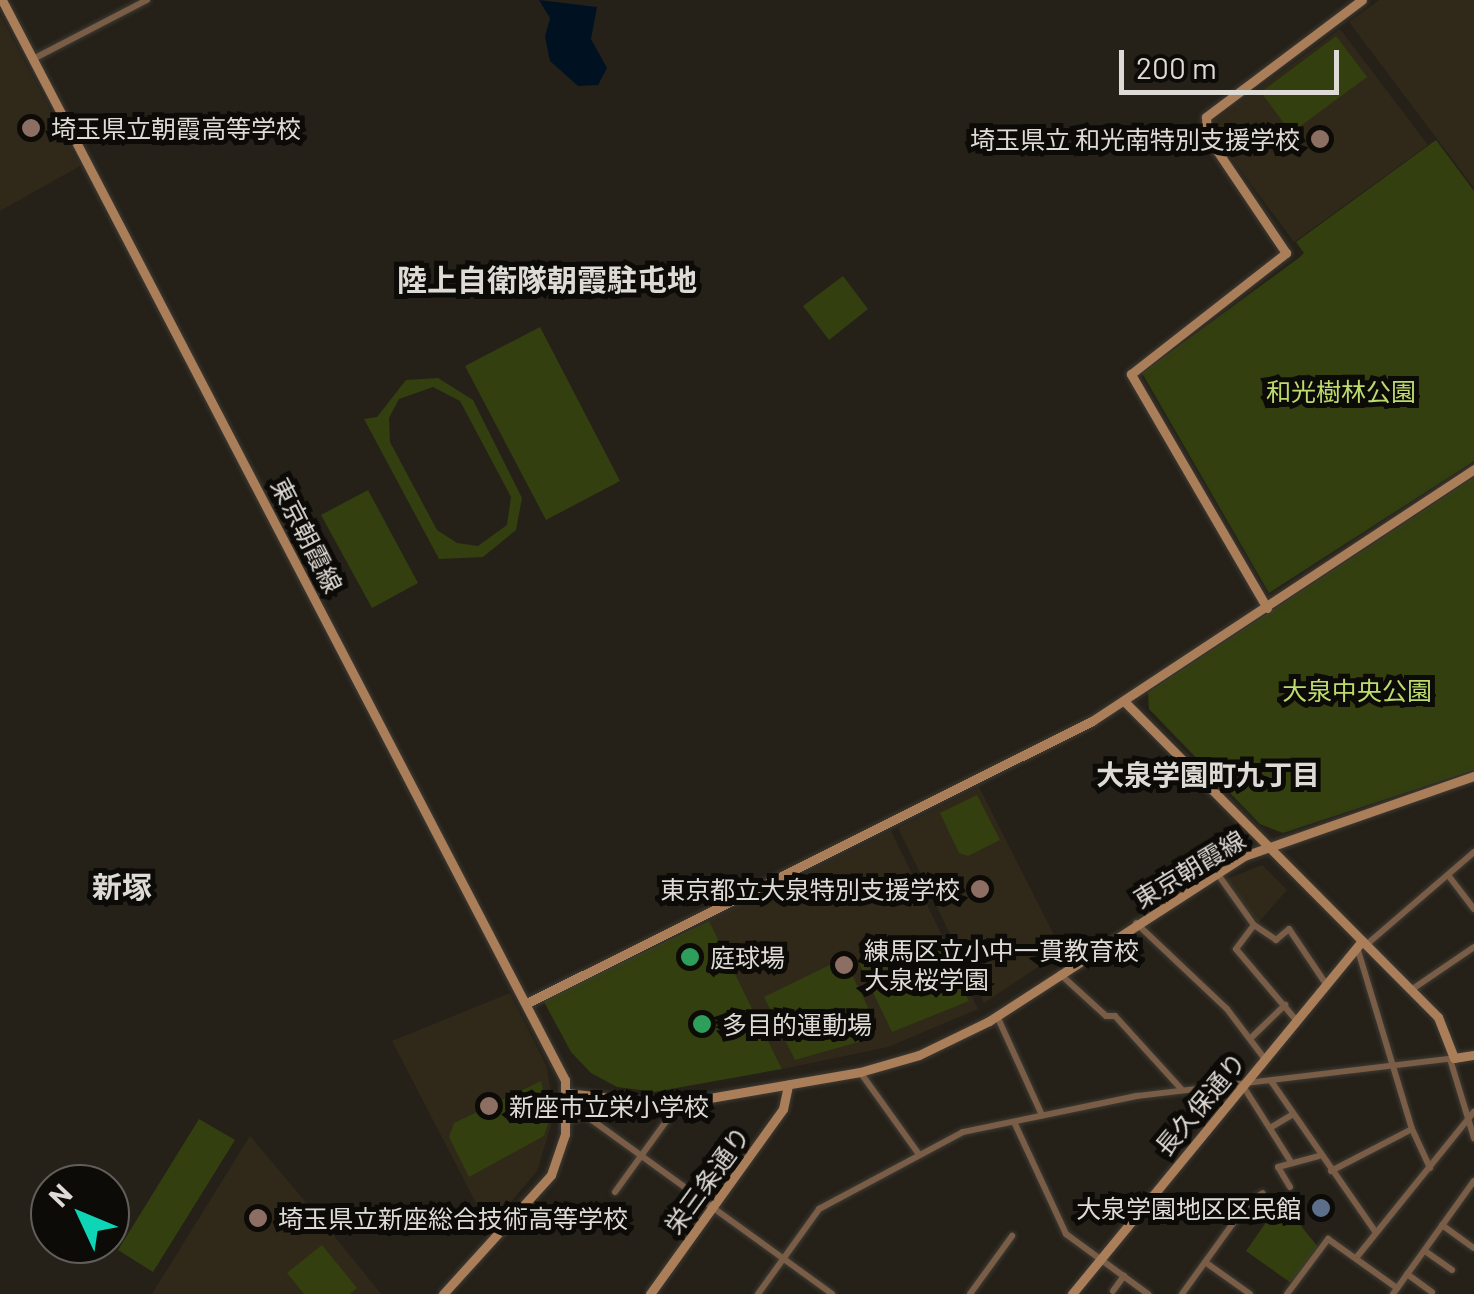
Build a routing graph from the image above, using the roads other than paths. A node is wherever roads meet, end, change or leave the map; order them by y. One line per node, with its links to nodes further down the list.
1 (2, 0): 4 (street, 東京朝霞線)
2 (146, 0): 4 (street)
3 (1362, 0): 6 (street)
4 (37, 57): 21 (street, 東京朝霞線)
5 (1474, 469): 6 (street)
6 (1267, 608): 7 (street)
7 (1124, 701): 9 (street); 21 (street)
8 (1474, 776): 9 (street)
9 (1267, 846): 11 (street, 東京朝霞線); 16 (street, 東京朝霞線)
10 (1474, 852): 12 (street)
11 (1216, 872): 14 (street, 東京朝霞線); 15 (street)
12 (1448, 875): 13 (street); 16 (street)
13 (1474, 910)
14 (1136, 924): 18 (street, 東京朝霞線); 25 (street)
15 (1254, 925): 19 (street); 22 (street)
16 (1361, 944): 19 (street, 長久保通り); 20 (street, 東京朝霞線); 29 (street)
17 (1474, 946): 20 (street)
18 (1060, 974): 23 (street, 東京朝霞線); 34 (street)
19 (1326, 984): 24 (street, 長久保通り)
20 (1410, 990): 28 (street, 東京朝霞線)
21 (526, 1003): 35 (street, 東京朝霞線)
22 (1285, 1005): 24 (street); 25 (street)
23 (997, 1016): 30 (street, 東京朝霞線); 39 (street)
24 (1296, 1020): 27 (street, 長久保通り)
25 (1253, 1036): 27 (street)
26 (1474, 1056): 28 (street)
27 (1264, 1058): 33 (street, 長久保通り)
28 (1452, 1059): 29 (street); 40 (street)
29 (1392, 1064): 31 (street); 44 (street)
30 (860, 1072): 32 (street, 東京朝霞線); 46 (street)
31 (1271, 1080): 33 (street); 38 (street)
32 (788, 1085): 36 (street, 東京朝霞線); 56 (street, 栄三条通り)
33 (1243, 1085): 34 (street); 43 (street); 62 (street, 長久保通り)
34 (1182, 1090): 39 (street)
35 (568, 1094): 36 (street, 東京朝霞線); 41 (street, 東京朝霞線)
36 (669, 1105): 47 (street)
37 (1474, 1112): 40 (street)
38 (1293, 1114): 43 (street); 48 (street)
39 (1042, 1115): 42 (street)
40 (1468, 1120): 45 (street); 50 (street)
41 (566, 1121): 47 (street); 72 (street, 東京朝霞線)
42 (1015, 1124): 46 (street); 62 (street)
43 (1270, 1128): 49 (street)
44 (1412, 1130): 50 (street); 51 (street)
45 (1474, 1138)
46 (918, 1153): 64 (street)
47 (641, 1156): 54 (street); 56 (street)
48 (1320, 1156): 49 (street); 51 (street)
49 (1291, 1162): 53 (street)
50 (1430, 1168): 58 (street)
51 (1330, 1172): 58 (street)
52 (1474, 1181): 57 (street)
53 (1290, 1188)
54 (615, 1192)
55 (1262, 1193): 65 (street)
56 (712, 1208): 64 (street); 73 (street, 栄三条通り)
57 (1442, 1226): 60 (street); 61 (street)
58 (1375, 1231): 63 (street)
59 (1012, 1236): 76 (street)
60 (1474, 1248)
61 (1425, 1251): 66 (street); 67 (street)
62 (1098, 1258): 68 (street); 77 (street, 長久保通り)
63 (1356, 1258): 70 (street); 81 (street)
64 (783, 1259): 74 (street); 75 (street)
65 (1205, 1262): 79 (street); 80 (street)
66 (1452, 1270)
67 (1407, 1274): 70 (street); 71 (street)
68 (1124, 1276): 69 (street); 78 (street)
69 (1113, 1291)
70 (1395, 1291)
71 (1432, 1292)
72 (443, 1294)
73 (650, 1294)
74 (758, 1294)
75 (832, 1294)
76 (970, 1294)
77 (1072, 1294)
78 (1148, 1294)
79 (1182, 1294)
80 (1250, 1294)
81 (1287, 1294)

